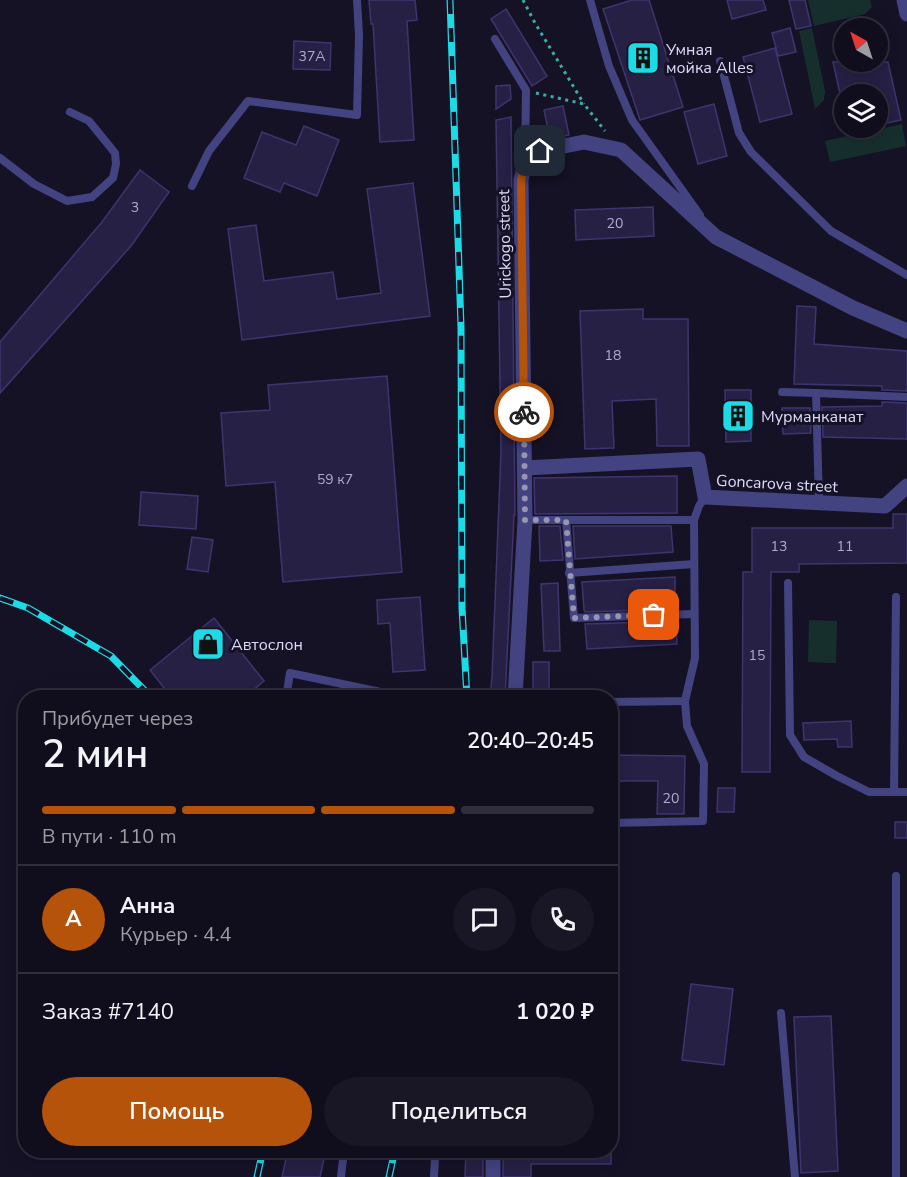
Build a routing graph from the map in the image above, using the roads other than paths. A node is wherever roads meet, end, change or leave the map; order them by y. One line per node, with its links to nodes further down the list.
1 (357, 0): 10 (lane)
2 (590, 0): 11 (lane)
3 (904, 0): 4 (street)
4 (907, 14)
5 (495, 39): 9 (lane)
6 (720, 61): 12 (lane)
7 (70, 112): 8 (lane)
8 (0, 158)
9 (525, 163): 11 (street); 17 (street, Urickogo street)
10 (192, 186)
11 (716, 237): 13 (street)
12 (907, 275)
13 (907, 331)
14 (783, 392): 15 (lane)
15 (816, 393): 16 (lane); 20 (lane)
16 (907, 397)
17 (525, 468): 19 (street, Goncarova street); 21 (street, Urickogo street)
18 (907, 486): 20 (street, Goncarova street)
19 (705, 497): 20 (street, Goncarova street); 23 (lane)
20 (819, 504)
21 (525, 520): 22 (lane); 31 (street, Urickogo street)
22 (566, 520): 23 (lane); 25 (lane)
23 (694, 520): 24 (lane)
24 (694, 564): 25 (lane); 28 (lane)
25 (569, 573): 28 (lane)
26 (788, 583): 34 (lane)
27 (896, 597): 34 (lane)
28 (694, 614): 32 (lane)
29 (287, 690): 30 (lane)
30 (371, 690)
31 (515, 690)
32 (685, 701): 33 (lane); 36 (lane)
33 (618, 702)
34 (894, 792): 35 (lane)
35 (907, 792)
36 (618, 823)
37 (896, 876): 43 (lane)
38 (782, 1012): 47 (lane)
39 (343, 1158): 44 (lane)
40 (435, 1158): 45 (lane)
41 (493, 1158): 46 (street)
42 (906, 1175): 43 (lane)
43 (896, 1176)
44 (341, 1177)
45 (434, 1177)
46 (493, 1177)
47 (795, 1177)

